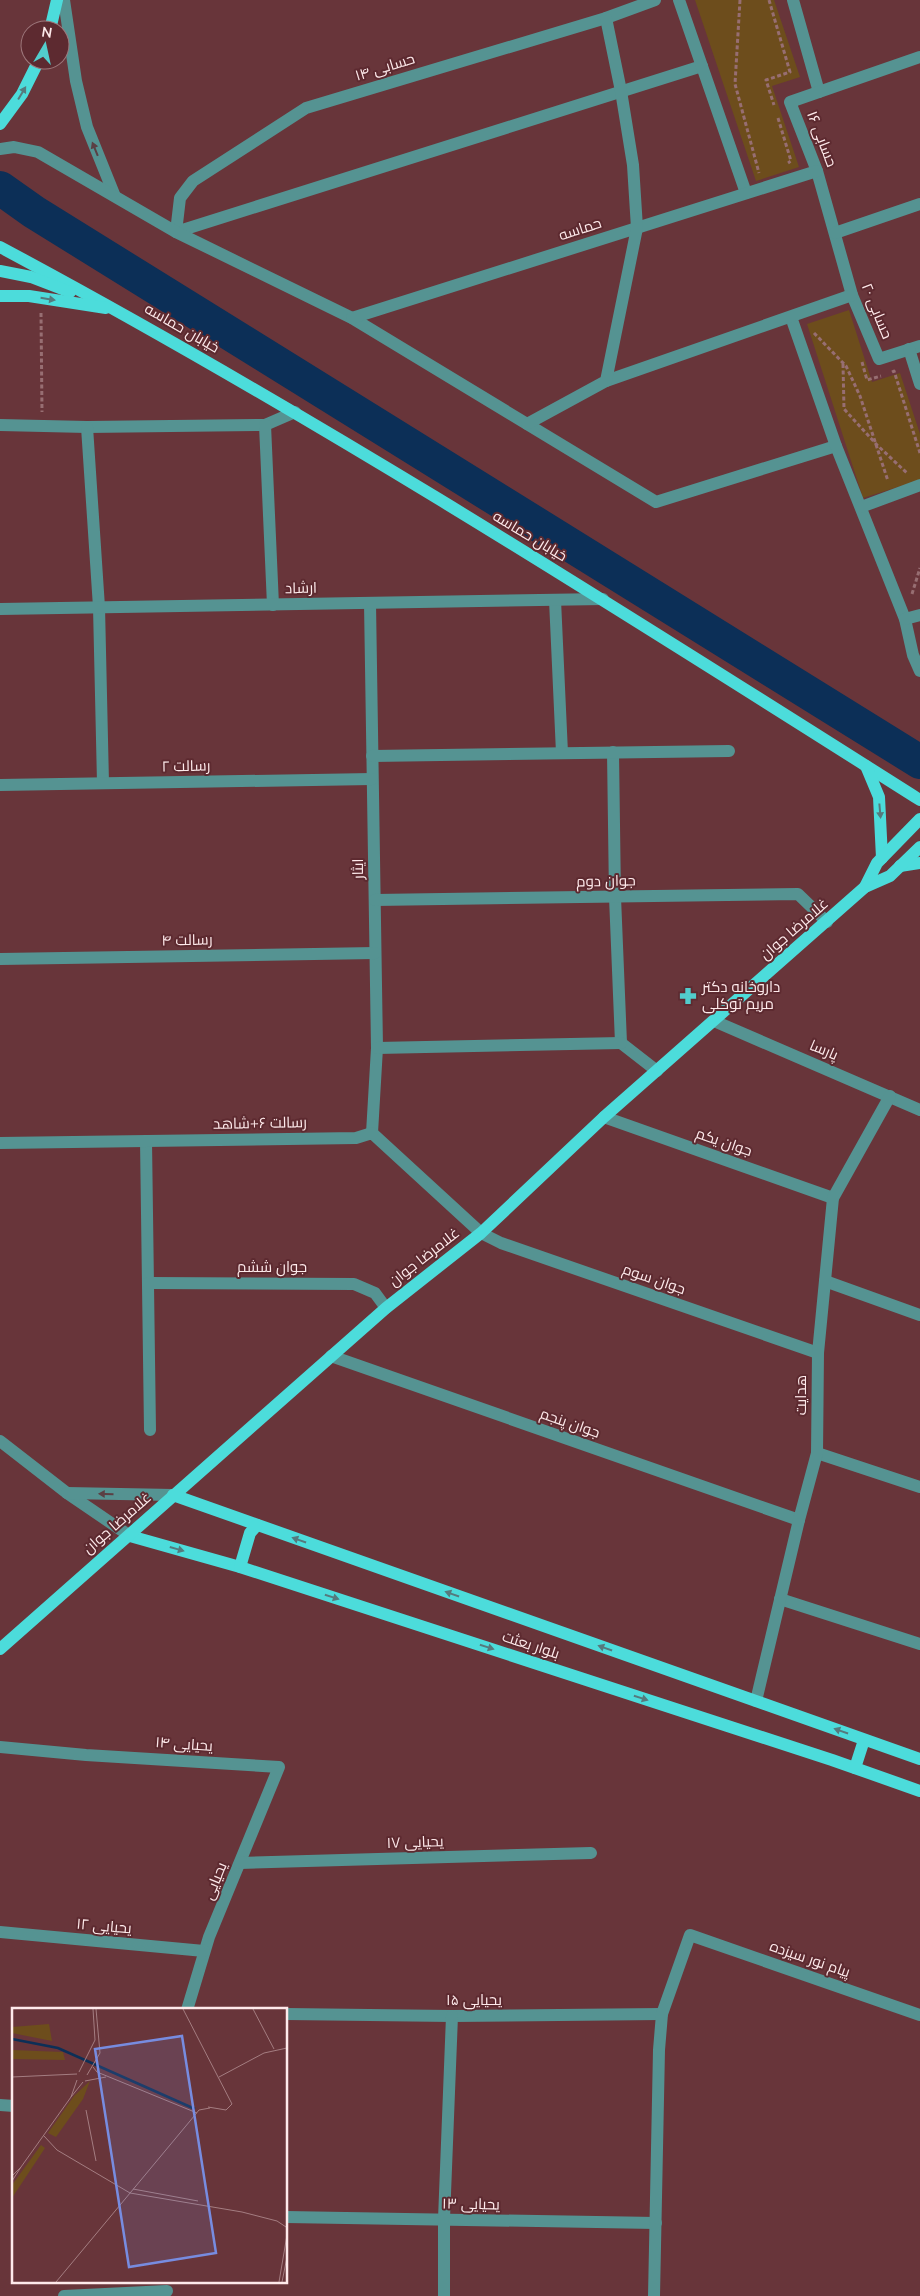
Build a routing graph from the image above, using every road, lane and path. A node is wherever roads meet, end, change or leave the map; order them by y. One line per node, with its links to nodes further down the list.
1 (57, 0): 8 (main road)
2 (64, 0): 19 (street, one-way to 2)
3 (655, 0): 7 (street, حسابی ۱۴)
4 (680, 0): 10 (street)
5 (740, 0): 17 (path)
6 (793, 0): 13 (street)
7 (606, 18): 12 (street); 22 (street, حسابی ۱۴)
8 (52, 20)
9 (920, 57): 13 (street, حسابی ۱۶)
10 (702, 66): 12 (street); 18 (street)
11 (33, 70): 14 (main road, one-way to 11)
12 (621, 91): 21 (street); 22 (street)
13 (819, 92): 16 (street, حسابی ۱۶)
14 (0, 124)
15 (0, 149): 19 (street)
16 (817, 171): 18 (street, حماسه); 23 (street, حسابی ۱۶)
17 (759, 174)
18 (746, 193): 21 (street, حماسه)
19 (114, 194): 22 (street)
20 (920, 204): 23 (street)
21 (637, 228): 31 (street, حماسه); 35 (street)
22 (176, 232): 31 (street)
23 (835, 233): 26 (street, حسابی ۲۰)
24 (0, 247): 29 (main road)
25 (0, 271): 29 (main road, خیابان حماسه)
26 (852, 295): 30 (street); 32 (street, حسابی ۲۰)
27 (0, 296): 28 (main road, خیابان حماسه)
28 (41, 298): 29 (main road, خیابان حماسه, one-way to 29); 41 (path)
29 (118, 310): 37 (main road, خیابان حماسه)
30 (794, 316): 34 (path); 35 (street); 44 (street)
31 (352, 318): 38 (street)
32 (915, 348): 36 (street)
33 (859, 353): 45 (path)
34 (843, 363): 43 (path); 43 (path)
35 (606, 381): 38 (street)
36 (920, 384)
37 (295, 412): 40 (street); 50 (main road, خیابان حماسه)
38 (527, 424): 44 (street)
39 (0, 425): 41 (street)
40 (265, 425): 42 (street); 53 (street)
41 (43, 426): 42 (street)
42 (87, 427): 54 (street)
43 (877, 445): 46 (path); 47 (path)
44 (836, 446): 49 (street)
45 (920, 453)
46 (904, 480)
47 (896, 482)
48 (920, 485): 49 (street)
49 (860, 507): 57 (street)
50 (603, 599): 51 (street, ارشاد); 63 (main road, خیابان حماسه)
51 (555, 600): 52 (street, ارشاد); 61 (street)
52 (370, 603): 53 (street, ارشاد); 62 (street, ایثار)
53 (272, 605): 54 (street, ارشاد)
54 (99, 607): 55 (street, ارشاد); 65 (street)
55 (0, 609)
56 (920, 615): 57 (street)
57 (905, 619): 58 (street)
58 (920, 671)
59 (729, 750): 60 (street)
60 (613, 752): 61 (street); 74 (street)
61 (562, 753): 62 (street)
62 (372, 756): 64 (street, ایثار)
63 (866, 766): 67 (main road, خیابان حماسه); 70 (main road, one-way to 70)
64 (372, 779): 65 (street, رسالت ۲); 75 (street, ایثار)
65 (102, 783): 66 (street, رسالت ۲)
66 (0, 785)
67 (920, 800)
68 (920, 819): 70 (main road, غلامرضا جوان)
69 (920, 847): 72 (main road, غلامرضا جوان)
70 (882, 858): 73 (main road, غلامرضا جوان)
71 (920, 863): 72 (main road)
72 (900, 866): 73 (main road, غلامرضا جوان)
73 (865, 887): 76 (main road, غلامرضا جوان)
74 (615, 897): 75 (street, جوان دوم); 76 (street, جوان دوم); 80 (street)
75 (374, 900): 77 (street, ایثار)
76 (827, 922): 79 (main road, غلامرضا جوان)
77 (375, 953): 78 (street, رسالت ۴); 81 (street, ایثار)
78 (0, 959)
79 (714, 1021): 82 (main road, غلامرضا جوان); 83 (street, پارسا)
80 (622, 1043): 81 (street); 82 (street)
81 (377, 1048): 86 (street, ایثار)
82 (657, 1071): 85 (main road, غلامرضا جوان)
83 (890, 1096): 84 (street, پارسا); 89 (street, هدایت)
84 (920, 1110)
85 (604, 1117): 89 (street, جوان یکم); 90 (main road, غلامرضا جوان)
86 (372, 1133): 87 (street, رسالت ۶+شاهد); 90 (street)
87 (146, 1141): 88 (street, رسالت ۶+شاهد); 92 (street)
88 (0, 1143)
89 (833, 1198): 91 (street, هدایت)
90 (481, 1233): 93 (main road, غلامرضا جوان); 95 (street, جوان سوم)
91 (825, 1281): 94 (street); 95 (street, هدایت)
92 (148, 1283): 93 (street, جوان ششم); 97 (street)
93 (386, 1308): 96 (main road, غلامرضا جوان)
94 (920, 1315)
95 (818, 1353): 99 (street, هدایت)
96 (331, 1356): 102 (main road, غلامرضا جوان); 103 (street, جوان پنجم)
97 (150, 1430)
98 (0, 1441): 101 (street)
99 (817, 1453): 100 (street); 103 (street, هدایت)
100 (920, 1487)
101 (67, 1493): 102 (street, one-way to 101); 105 (street)
102 (173, 1495): 104 (main road, بلوار بعثت); 105 (main road, غلامرضا جوان)
103 (799, 1520): 107 (street, هدایت)
104 (257, 1525): 106 (main road); 110 (main road, بلوار بعثت, one-way to 104)
105 (130, 1536): 106 (main road, بلوار بعثت, one-way to 106); 109 (main road, غلامرضا جوان)
106 (240, 1567): 115 (main road, بلوار بعثت, one-way to 115)
107 (780, 1600): 108 (street); 110 (street, هدایت)
108 (920, 1644)
109 (0, 1649)
110 (756, 1701): 111 (main road, بلوار بعثت, one-way to 110)
111 (864, 1740): 113 (main road, بلوار بعثت); 115 (main road)
112 (0, 1747): 114 (street, یحیایی ۱۴)
113 (920, 1759)
114 (279, 1767): 118 (street, یحیایی)
115 (855, 1768): 116 (main road, بلوار بعثت)
116 (920, 1791)
117 (592, 1853): 118 (street, یحیایی ۱۷)
118 (240, 1863): 120 (street, یحیایی)
119 (0, 1932): 120 (street, یحیایی ۱۲)
120 (204, 1951): 121 (street, یحیایی)
121 (188, 2008)
122 (288, 2014): 125 (street, یحیایی ۱۵)
123 (662, 2014): 124 (street, پیام نور سیزده); 125 (street, یحیایی ۱۵); 128 (street)
124 (920, 2015)
125 (452, 2016): 127 (street)
126 (288, 2217): 127 (street, یحیایی ۱۳)
127 (444, 2219): 128 (street, یحیایی ۱۳); 131 (street)
128 (656, 2223): 132 (street)
129 (167, 2290): 130 (street)
130 (64, 2296)
131 (444, 2296)
132 (654, 2296)

